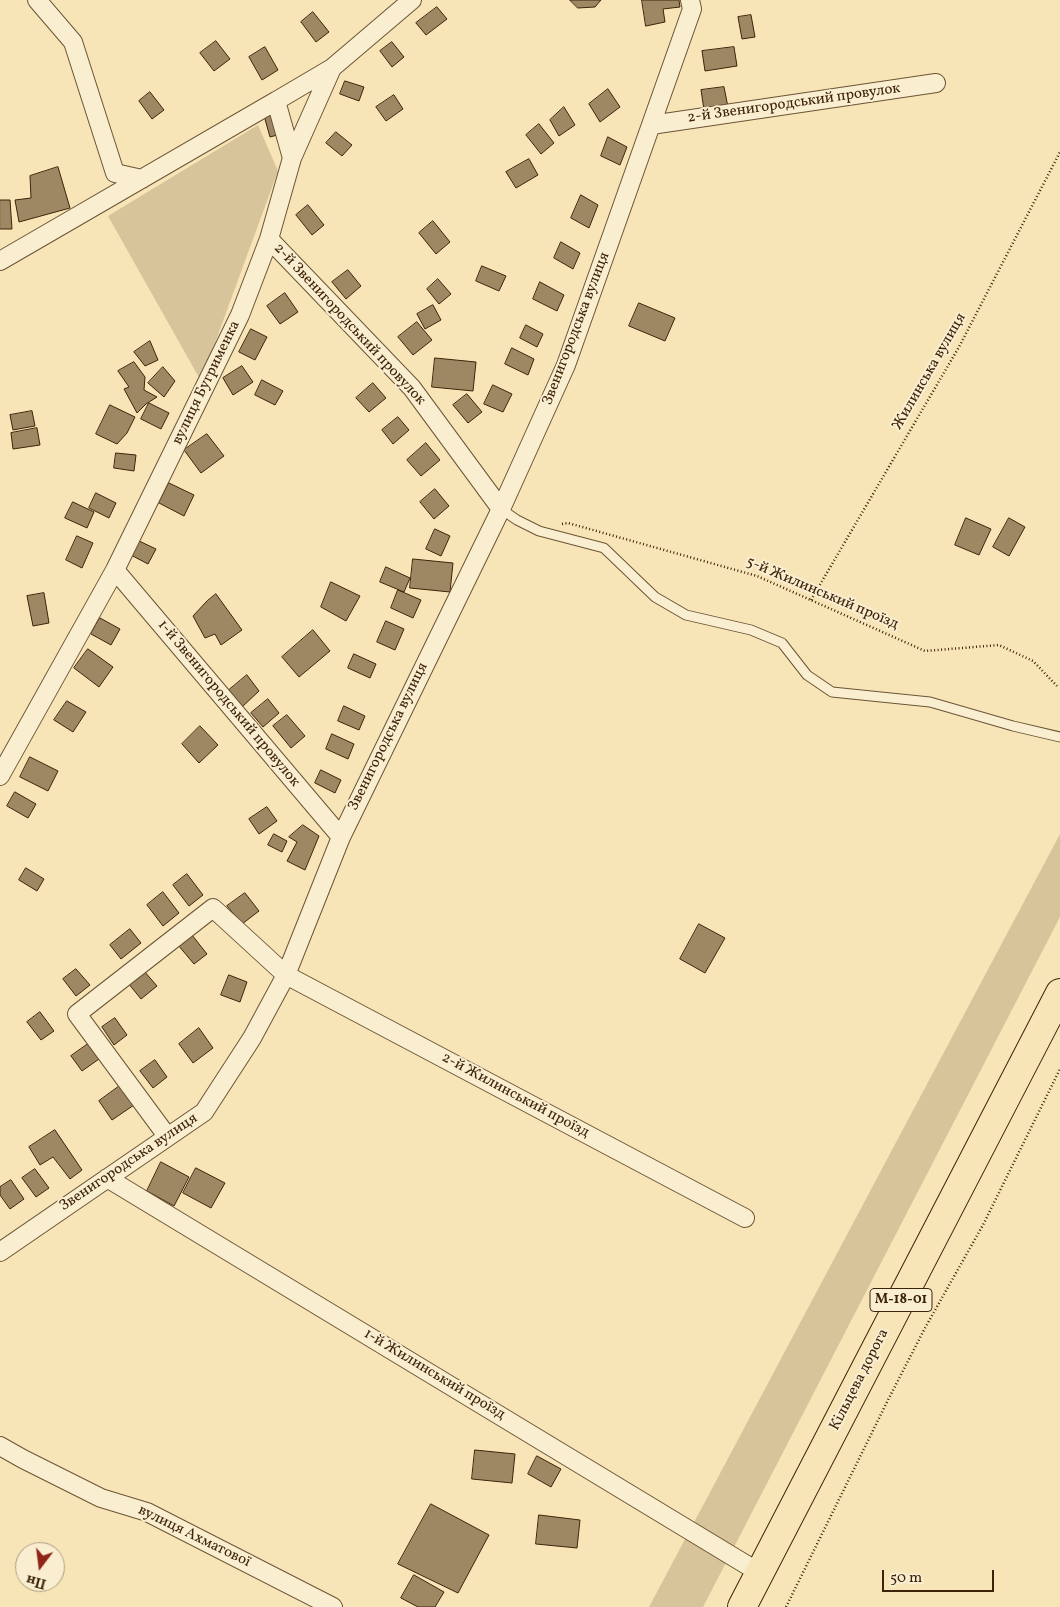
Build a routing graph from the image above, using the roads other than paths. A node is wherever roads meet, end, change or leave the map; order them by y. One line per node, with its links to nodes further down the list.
1 (37, 0): 9 (street)
2 (412, 0): 4 (street, вулиця Бугрименка)
3 (690, 0): 7 (street)
4 (332, 68): 6 (street); 8 (street, вулиця Бугрименка)
5 (936, 84): 7 (street, 2-й Звенигородський провулок)
6 (276, 101): 8 (street); 9 (street)
7 (651, 125): 12 (street, Звенигородська вулиця)
8 (292, 158): 10 (street, вулиця Бугрименка)
9 (142, 178): 11 (street)
10 (269, 238): 12 (street, 2-й Звенигородський провулок); 13 (street, вулиця Бугрименка)
11 (0, 261)
12 (501, 509): 14 (lane); 16 (street, Звенигородська вулиця)
13 (115, 570): 15 (street, вулиця Бугрименка); 16 (street, 1-й Звенигородський провулок)
14 (1060, 737)
15 (0, 776)
16 (340, 837): 17 (street, Звенигородська вулиця)
17 (286, 975): 19 (street, Звенигородська вулиця); 19 (street, 2-й Жилинський проїзд); 21 (street, 2-й Жилинський проїзд)
18 (1060, 993): 24 (highway, Кільцева дорога / М-18-01)
19 (167, 1136): 20 (street, Звенигородська вулиця)
20 (107, 1178): 22 (street, Звенигородська вулиця); 24 (street, 1-й Жилинський проїзд)
21 (745, 1218)
22 (0, 1252)
23 (0, 1446): 25 (street, вулиця Ахматової)
24 (760, 1572): 26 (highway, Кільцева дорога / М-18-01)
25 (333, 1607)
26 (742, 1607)

